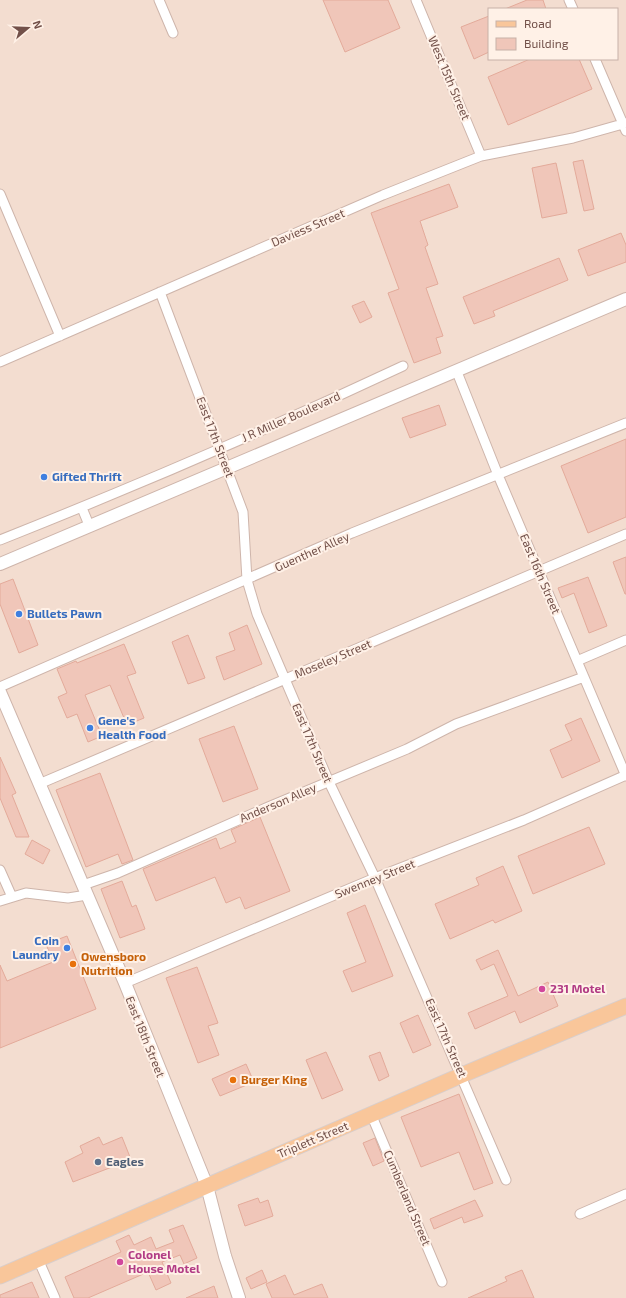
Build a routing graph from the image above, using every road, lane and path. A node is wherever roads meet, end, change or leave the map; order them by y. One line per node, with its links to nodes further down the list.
1 (159, 0): 3 (street)
2 (416, 0): 6 (street, West 15th Street)
3 (173, 33)
4 (595, 60): 5 (street)
5 (625, 126): 6 (street, Daviess Street)
6 (481, 156): 8 (street, Daviess Street)
7 (0, 194): 10 (street)
8 (160, 292): 10 (street, Daviess Street); 15 (street, East 17th Street)
9 (626, 299): 13 (street)
10 (60, 336): 11 (street, Daviess Street)
11 (0, 362)
12 (403, 366): 15 (street, J R Miller Boulevard)
13 (457, 372): 16 (street); 17 (street, East 16th Street)
14 (626, 423): 17 (street, Guenther Alley)
15 (219, 449): 16 (street, East 17th Street); 18 (street, J R Miller Boulevard)
16 (227, 467): 19 (street); 24 (street, East 17th Street)
17 (498, 475): 23 (street, East 16th Street); 24 (street, Guenther Alley)
18 (82, 508): 19 (street); 21 (street, J R Miller Boulevard)
19 (90, 525): 22 (street)
20 (626, 534): 23 (street, Moseley Street)
21 (0, 540)
22 (0, 564)
23 (538, 571): 26 (street, East 16th Street); 28 (street, Moseley Street)
24 (247, 580): 28 (street, East 17th Street); 29 (street, Guenther Alley)
25 (626, 640): 26 (street)
26 (577, 661): 27 (street, East 16th Street)
27 (584, 677): 31 (street, East 16th Street); 32 (street, Anderson Alley)
28 (285, 680): 32 (street, East 17th Street); 33 (street, Moseley Street)
29 (0, 687)
30 (0, 692): 33 (street, East 18th Street)
31 (626, 775): 35 (street, Swenney Street)
32 (329, 782): 35 (street, East 17th Street); 36 (street, Anderson Alley)
33 (39, 784): 36 (street, East 18th Street)
34 (0, 870): 37 (street)
35 (375, 878): 39 (street, Swenney Street); 41 (street, East 17th Street)
36 (85, 890): 37 (street, Anderson Alley); 39 (street, East 18th Street)
37 (12, 897): 38 (street, Anderson Alley)
38 (0, 901)
39 (125, 983): 44 (street, East 18th Street)
40 (626, 1006): 41 (main road, Triplett Street)
41 (462, 1075): 42 (main road, Triplett Street); 43 (street, East 17th Street)
42 (372, 1114): 44 (main road, Triplett Street); 49 (street, Cumberland Street)
43 (506, 1180)
44 (207, 1186): 47 (main road, Triplett Street); 51 (street, East 18th Street)
45 (626, 1194): 46 (street)
46 (580, 1214)
47 (38, 1259): 48 (main road, Triplett Street); 50 (street)
48 (0, 1276)
49 (442, 1282)
50 (55, 1298)
51 (239, 1298)

